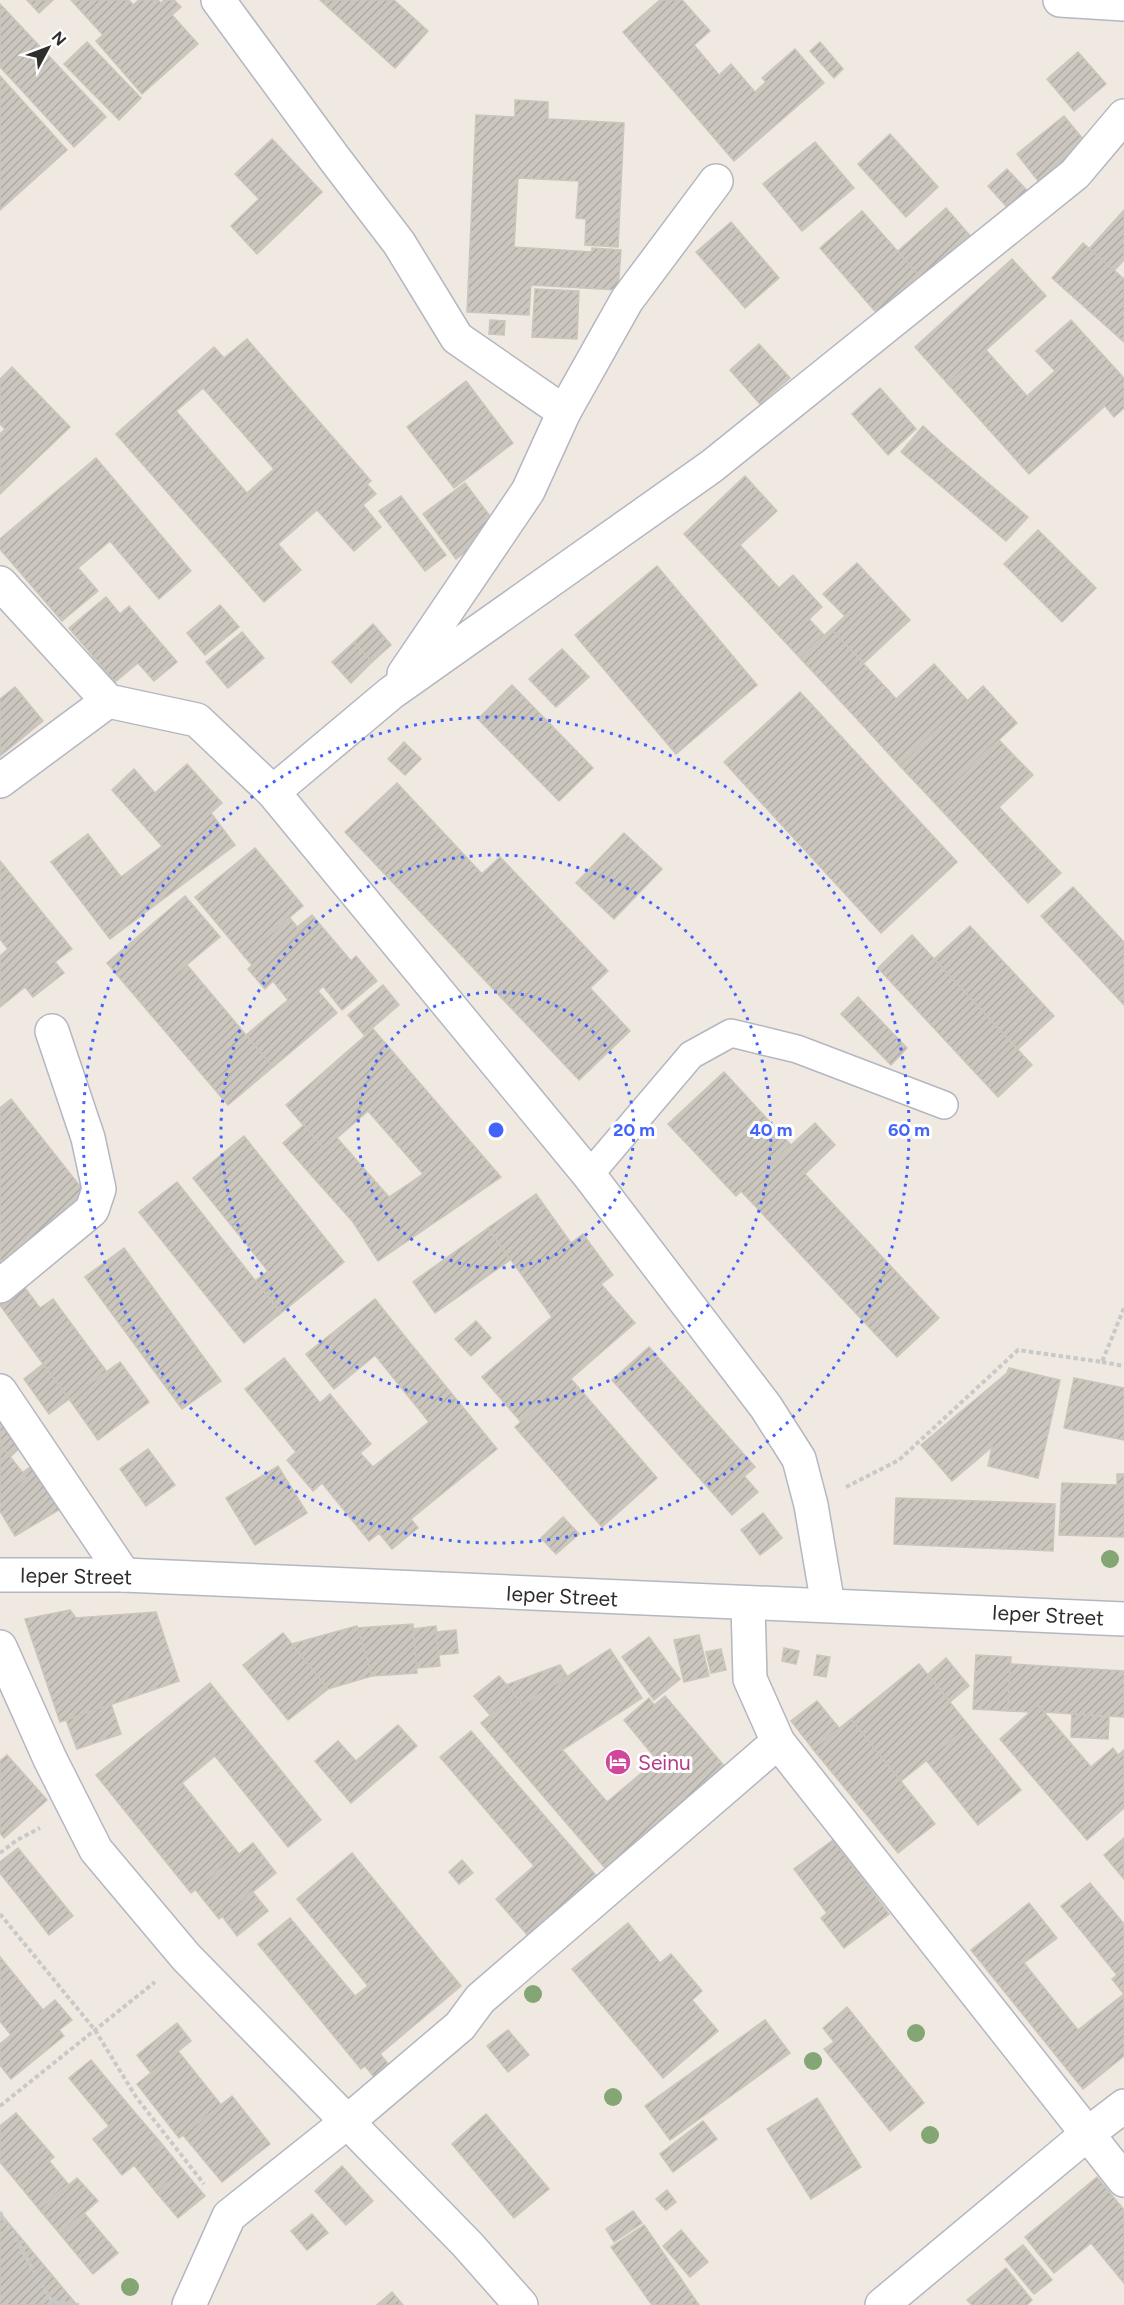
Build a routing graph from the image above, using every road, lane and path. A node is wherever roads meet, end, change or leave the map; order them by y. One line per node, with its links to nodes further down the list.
1 (218, 0): 6 (street)
2 (1060, 0): 3 (street)
3 (1124, 4)
4 (1124, 116): 8 (street)
5 (716, 181): 6 (street)
6 (564, 412): 8 (street)
7 (0, 583): 9 (street)
8 (391, 693): 11 (street)
9 (108, 701): 10 (street); 11 (street)
10 (0, 781)
11 (273, 792): 14 (street)
12 (52, 1031): 15 (street)
13 (944, 1105): 14 (lane)
14 (589, 1175): 20 (street)
15 (0, 1286)
16 (1124, 1308): 17 (path)
17 (1102, 1362): 18 (path); 20 (path)
18 (1124, 1366)
19 (0, 1391): 22 (street)
20 (811, 1505): 24 (street)
21 (0, 1575): 22 (street, Ieper Street)
22 (124, 1575): 23 (street, Ieper Street)
23 (748, 1604): 24 (street, Ieper Street); 27 (street)
24 (828, 1605): 25 (street, Ieper Street)
25 (1124, 1619)
26 (0, 1647): 29 (street)
27 (778, 1742): 33 (street); 34 (street)
28 (0, 1914): 30 (path)
29 (186, 1958): 30 (path); 33 (street)
30 (95, 2030): 31 (path); 37 (path)
31 (0, 2106)
32 (1124, 2106): 34 (street)
33 (347, 2122): 37 (street); 41 (street)
34 (1086, 2134): 35 (street); 42 (street)
35 (1124, 2180)
36 (0, 2212): 38 (path)
37 (229, 2216): 40 (street)
38 (50, 2304): 39 (path)
39 (79, 2305)
40 (189, 2305)
41 (521, 2305)
42 (882, 2305)

